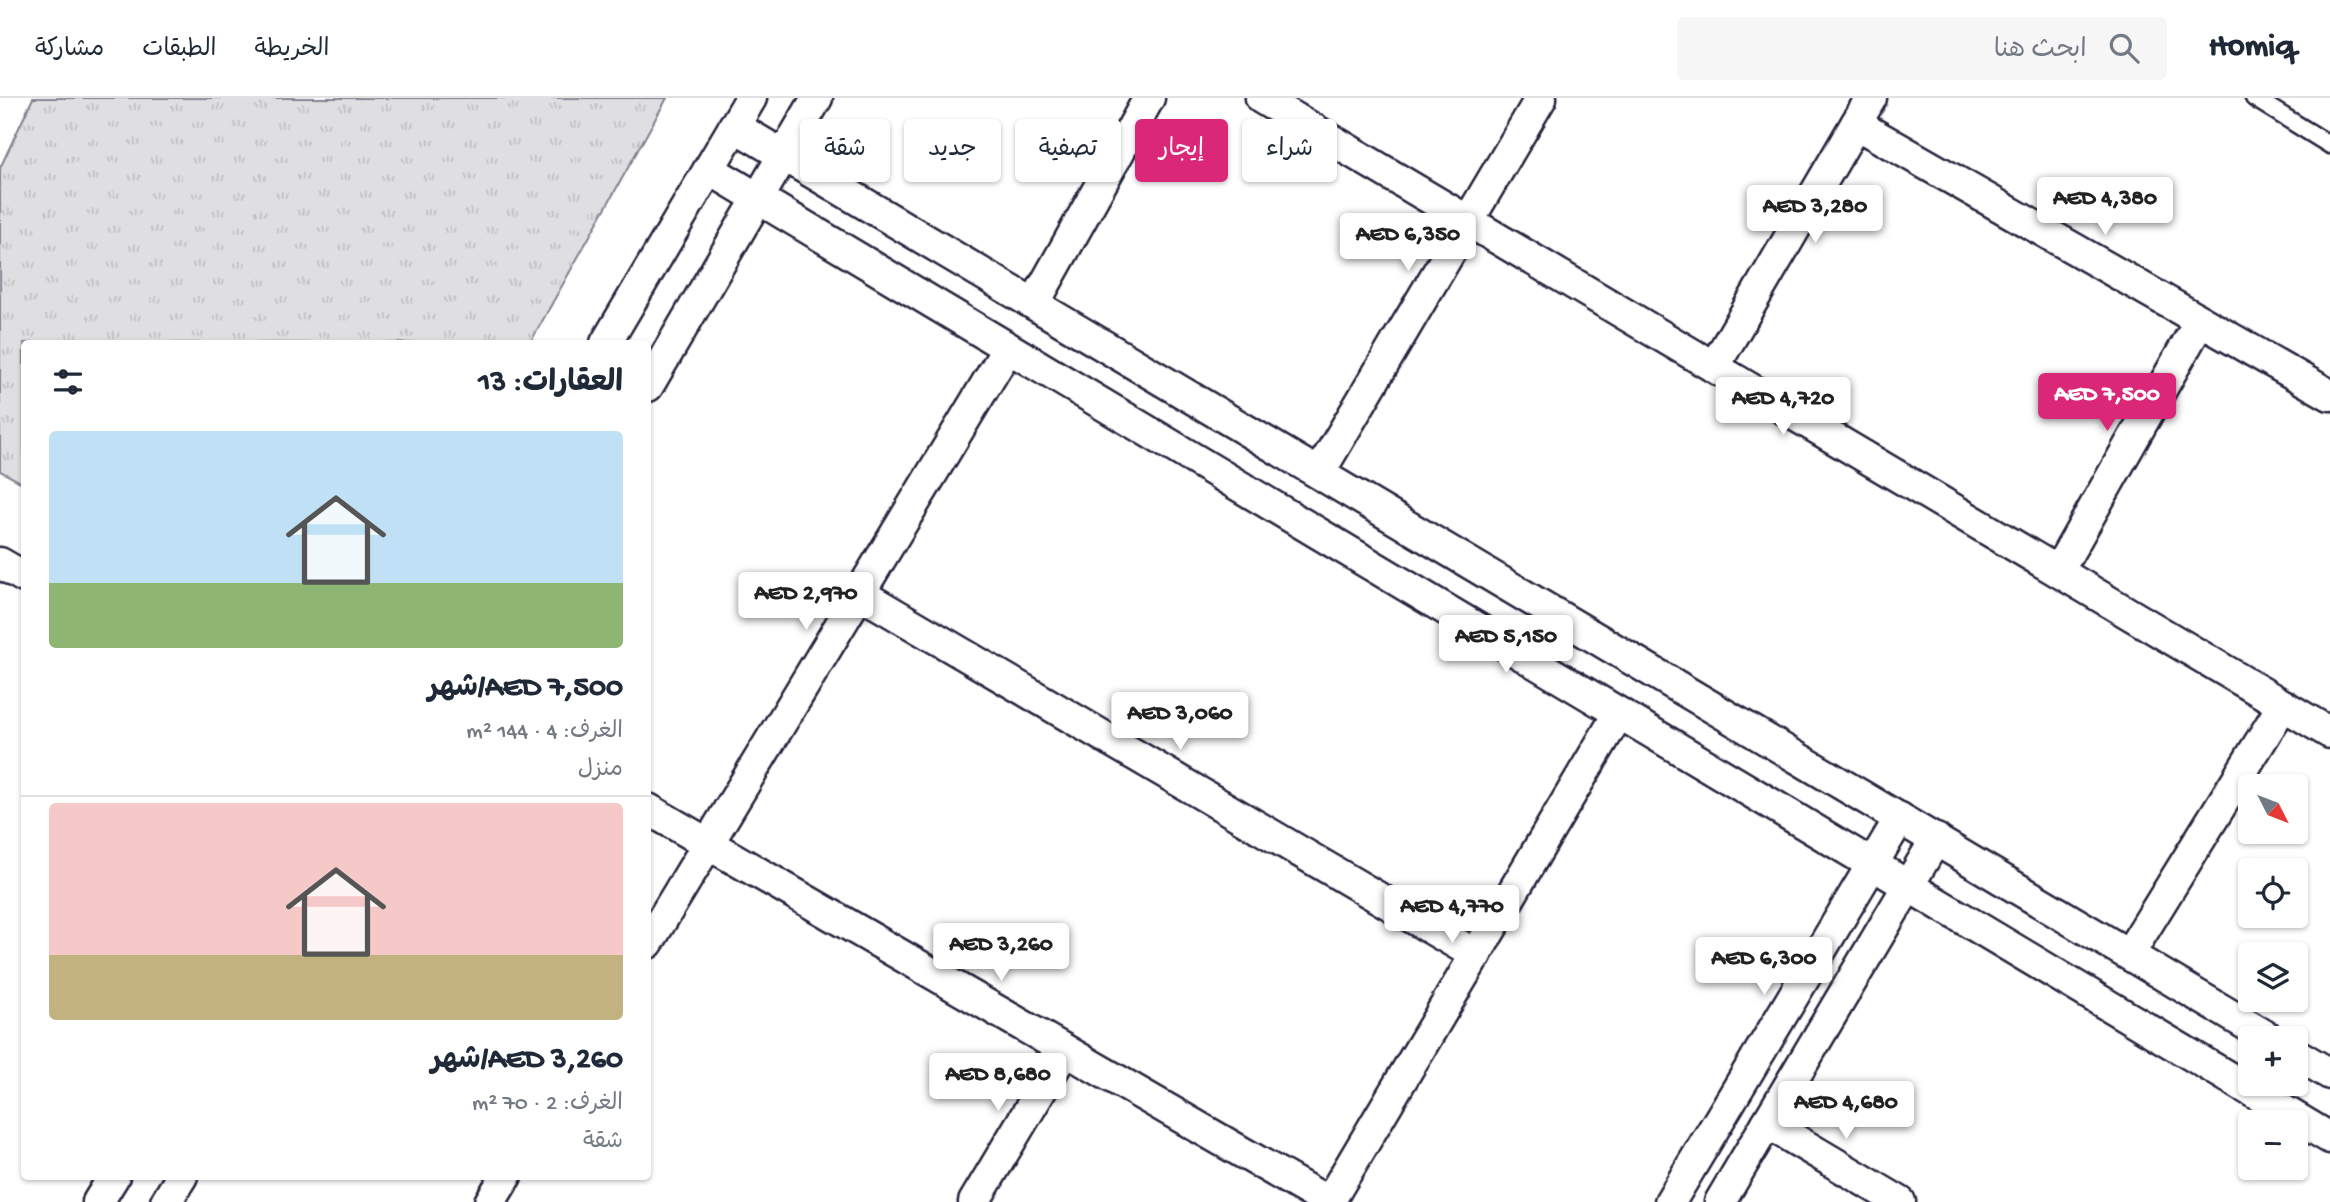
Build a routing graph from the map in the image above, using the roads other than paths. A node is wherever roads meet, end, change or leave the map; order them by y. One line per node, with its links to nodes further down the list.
1 (751, 98): 9 (street)
2 (817, 98): 11 (street)
3 (1149, 98): 15 (street)
4 (1261, 98): 14 (street)
5 (1541, 98): 14 (street)
6 (1871, 98): 8 (street)
7 (2254, 98): 10 (lane)
8 (1856, 124): 16 (street); 19 (street)
9 (734, 126): 11 (street); 12 (street)
10 (2330, 145)
11 (783, 155): 13 (street); 15 (street)
12 (709, 169): 13 (street); 17 (street)
13 (758, 199): 18 (street); 20 (street)
14 (1468, 221): 19 (street); 22 (street)
15 (1034, 304): 22 (street)
16 (2200, 321): 21 (street); 24 (street)
17 (608, 340)
18 (1008, 348): 26 (street); 28 (street)
19 (1714, 368): 24 (street)
20 (651, 381)
21 (2330, 395)
22 (1319, 473): 31 (street)
23 (0, 563): 25 (street)
24 (2058, 571): 27 (street)
25 (21, 575)
26 (859, 593): 33 (street); 37 (street)
27 (2283, 705): 29 (street); 38 (street)
28 (1619, 713): 34 (street); 37 (street)
29 (2330, 733)
30 (651, 810): 33 (street)
31 (1900, 818): 32 (street); 34 (street)
32 (1936, 839): 35 (street); 38 (street)
33 (708, 843): 36 (street); 40 (street)
34 (1873, 864): 35 (street); 53 (street)
35 (1909, 886): 43 (street); 44 (street)
36 (651, 938)
37 (1476, 954): 52 (street)
38 (2129, 954): 39 (street)
39 (2249, 1026)
40 (1065, 1049): 51 (street); 52 (street)
41 (2308, 1061): 42 (street)
42 (2330, 1074)
43 (1767, 1123): 54 (street); 55 (street)
44 (2330, 1138)
45 (112, 1180): 48 (street)
46 (180, 1180): 49 (street)
47 (504, 1180): 50 (street)
48 (98, 1202)
49 (166, 1202)
50 (491, 1202)
51 (974, 1202)
52 (1329, 1202)
53 (1670, 1202)
54 (1720, 1202)
55 (1900, 1202)

